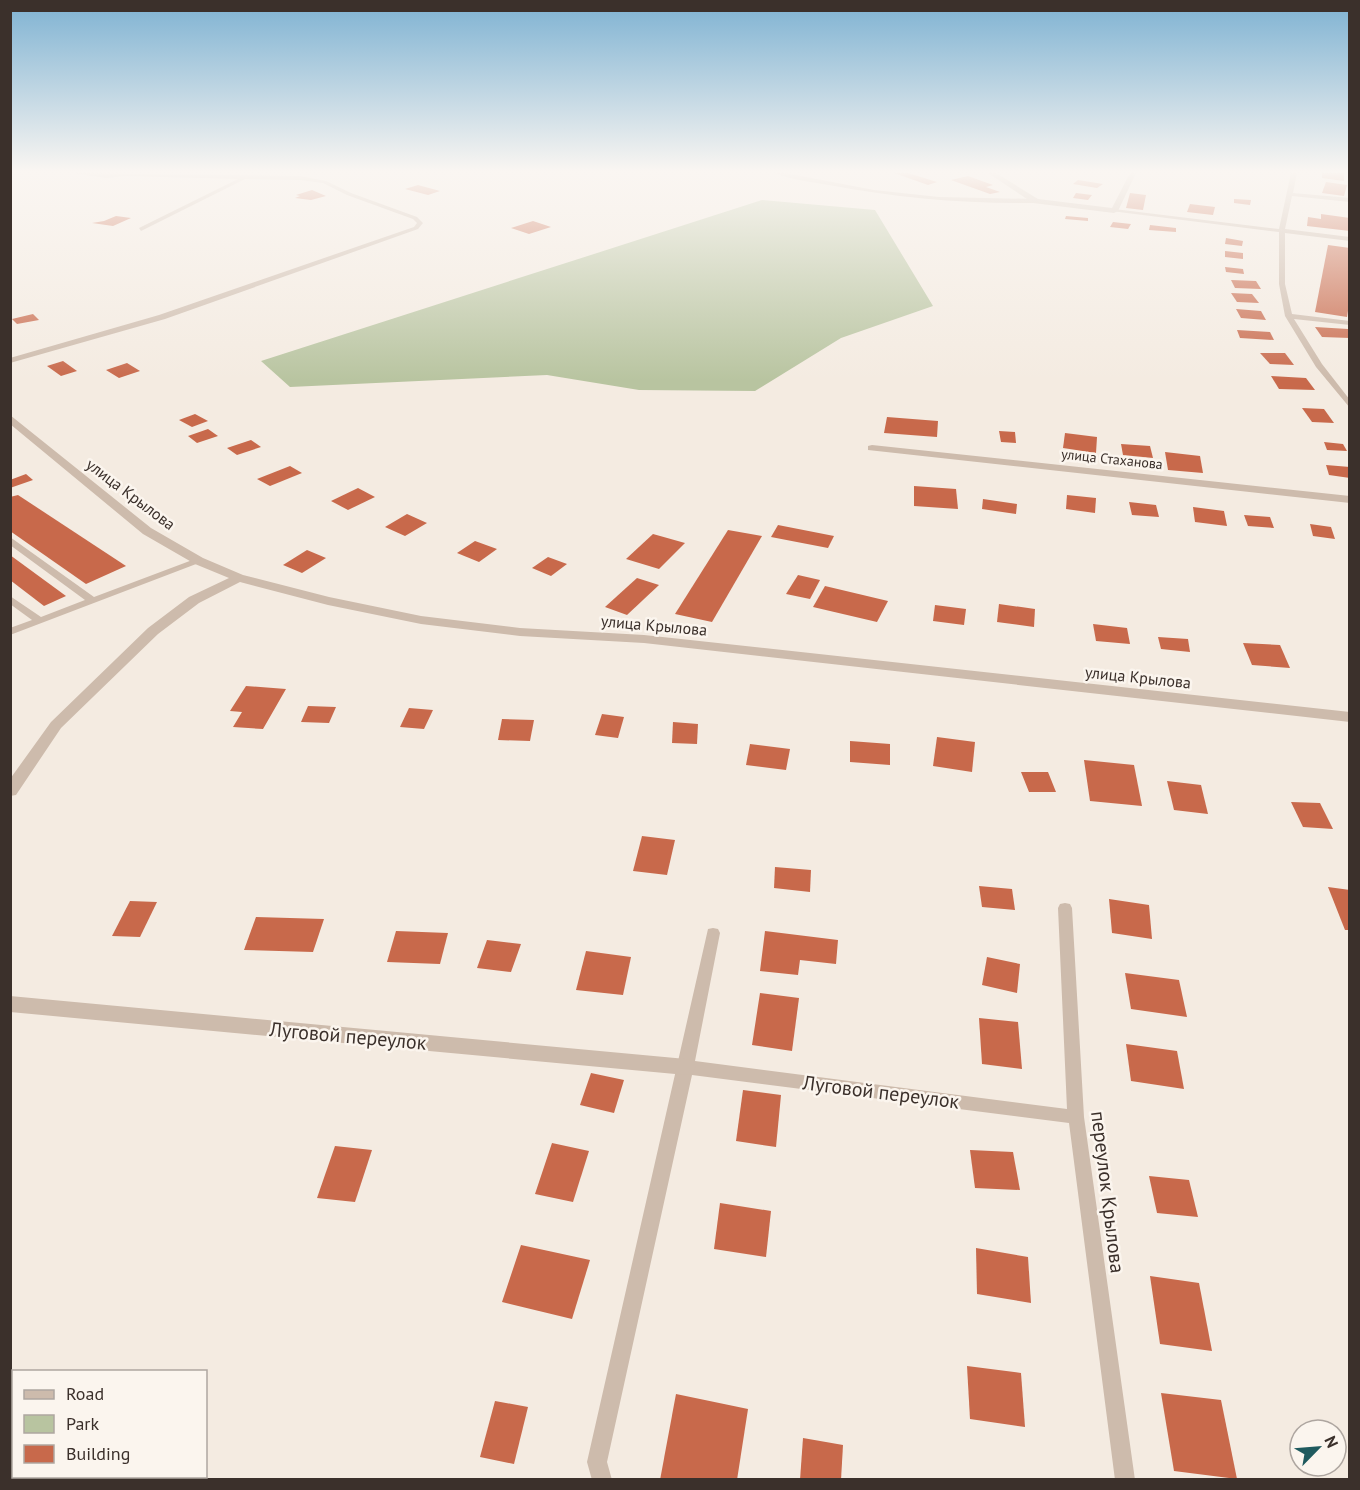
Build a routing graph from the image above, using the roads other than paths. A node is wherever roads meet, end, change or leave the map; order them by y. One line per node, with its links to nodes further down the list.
1 (375, 243): 5 (lane)
2 (1282, 243): 3 (lane)
3 (1288, 316): 4 (lane); 6 (lane)
4 (1350, 323)
5 (10, 361)
6 (1350, 406)
7 (10, 418): 11 (street, улица Крылова)
8 (872, 448): 9 (street, улица Стаханова)
9 (1350, 500)
10 (10, 540): 14 (lane)
11 (199, 561): 12 (street, улица Крылова); 14 (lane)
12 (239, 578): 17 (street, улица Крылова); 18 (street)
13 (10, 599): 15 (lane)
14 (92, 600): 15 (lane)
15 (39, 620): 16 (lane)
16 (10, 632)
17 (1350, 717)
18 (10, 791)
19 (1065, 908): 23 (lane, переулок Крылова)
20 (713, 933): 22 (lane)
21 (10, 1004): 22 (street, Луговой переулок)
22 (686, 1067): 23 (lane, Луговой переулок); 24 (lane)
23 (1076, 1117): 25 (lane, переулок Крылова)
24 (602, 1479)
25 (1125, 1479)

